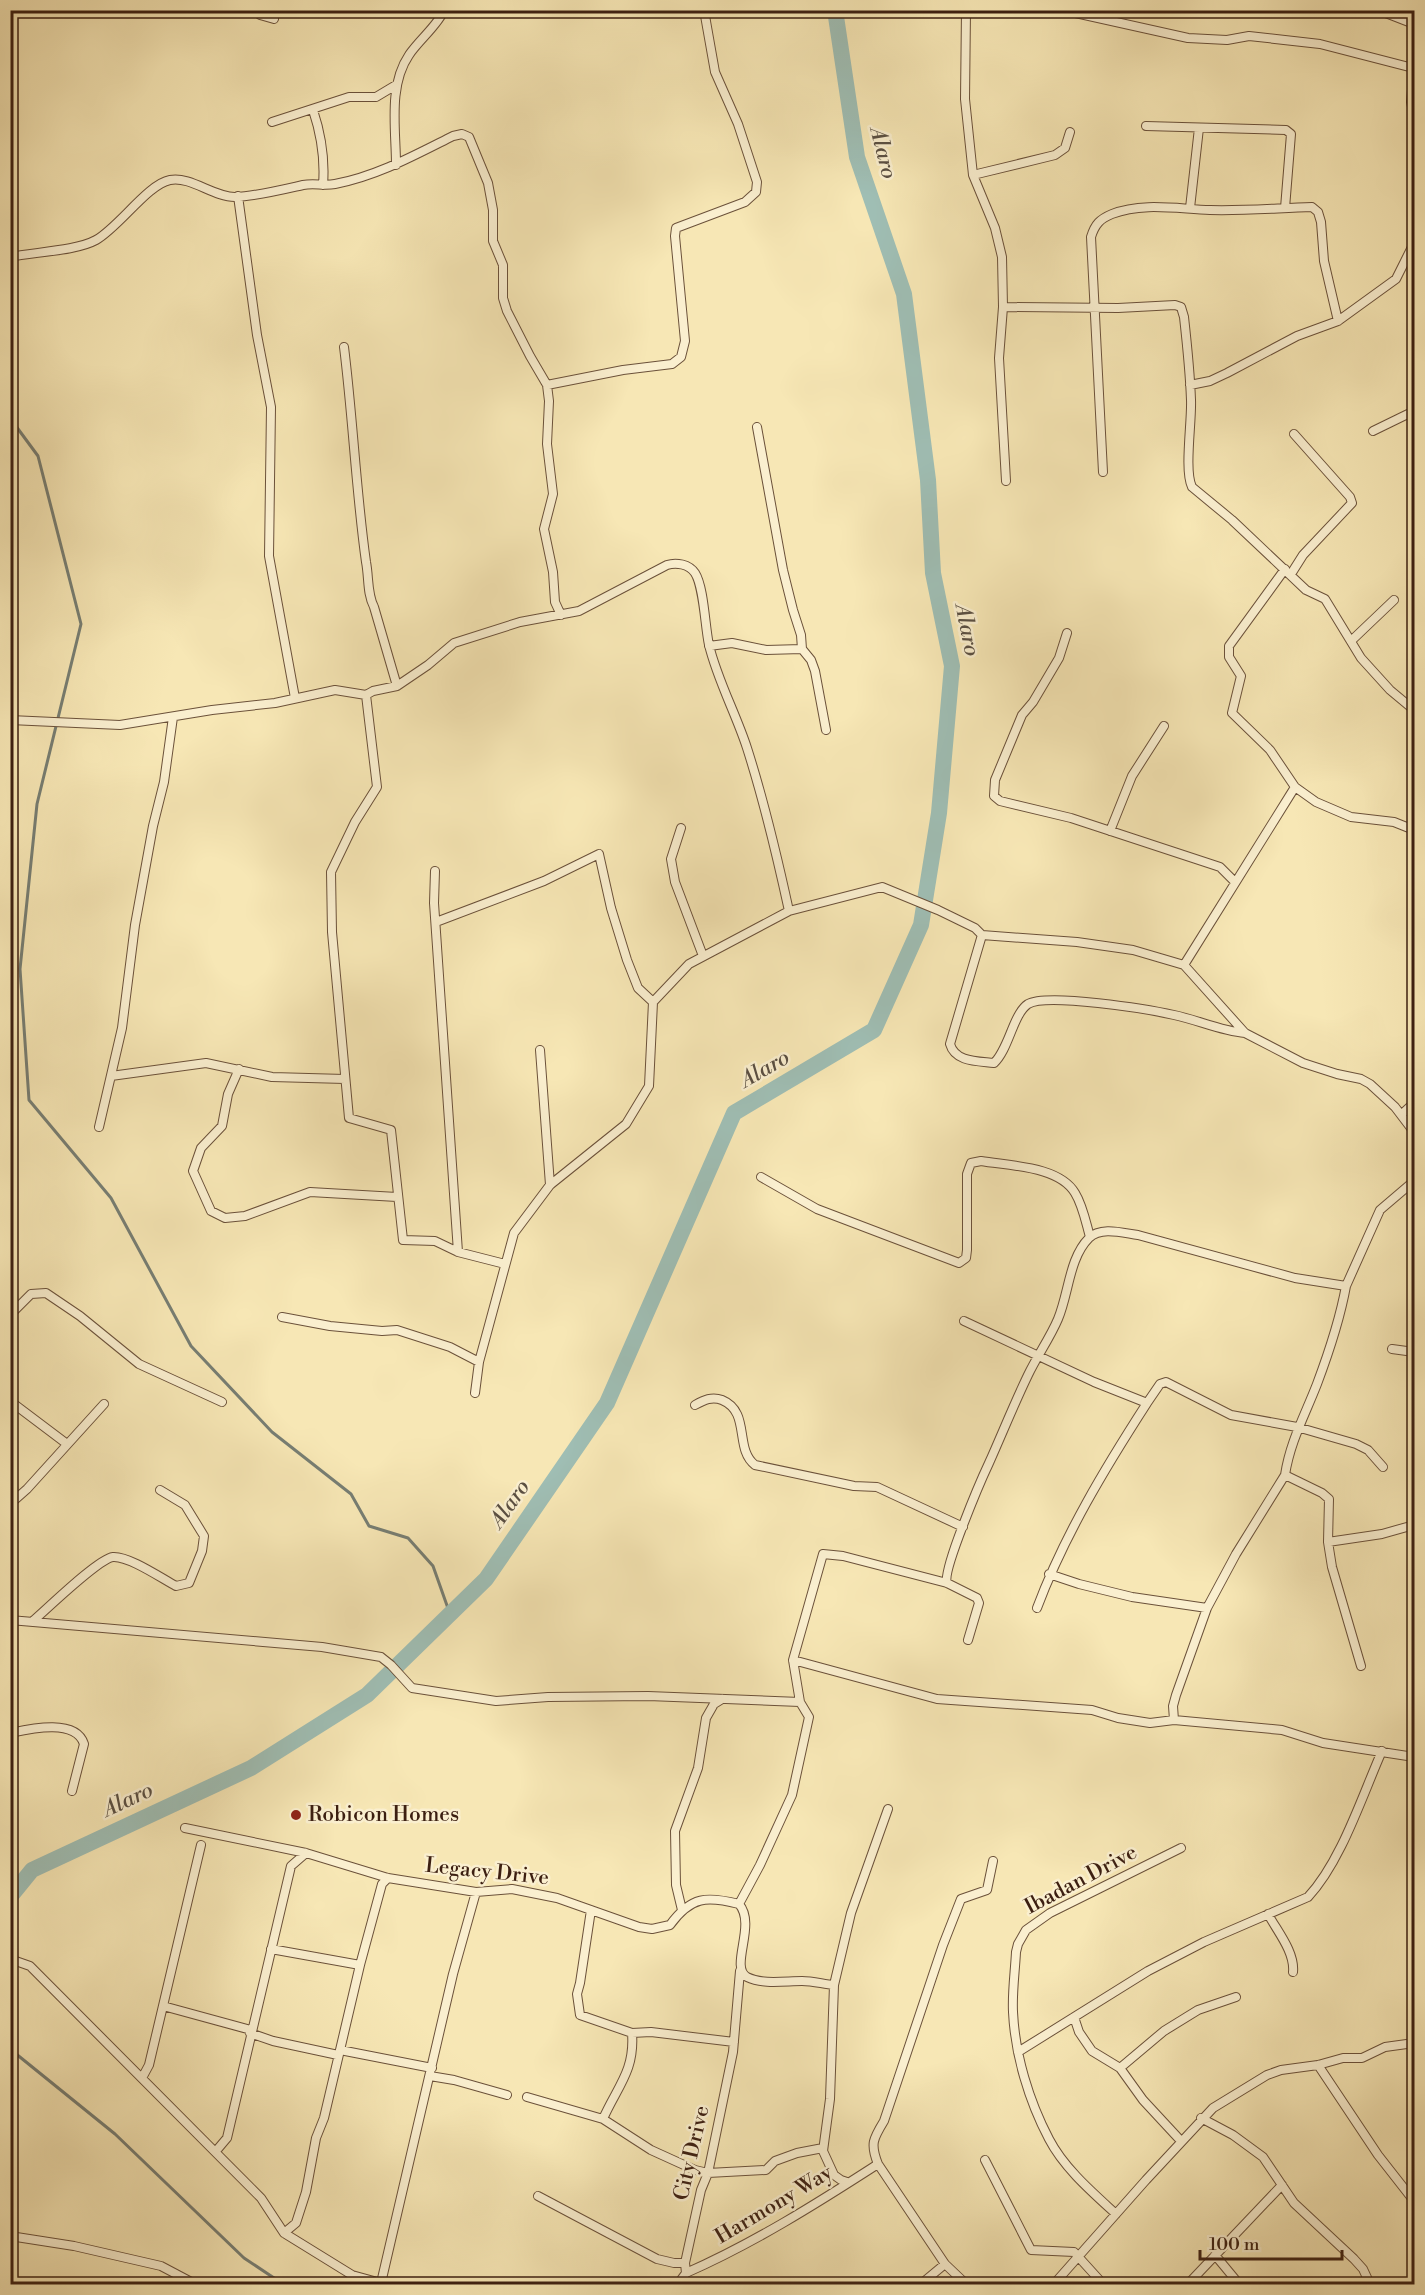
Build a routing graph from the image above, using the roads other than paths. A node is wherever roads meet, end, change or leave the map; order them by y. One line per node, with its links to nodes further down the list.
1 (258, 10): 7 (street)
2 (444, 10): 10 (street)
3 (704, 10): 29 (street)
4 (966, 10): 18 (street)
5 (1062, 10): 9 (street)
6 (1378, 10): 8 (street)
7 (274, 19)
8 (1414, 24)
9 (1414, 66): 12 (street)
10 (396, 85): 11 (street); 17 (street)
11 (313, 110): 13 (street); 19 (street)
12 (1414, 117)
13 (273, 122)
14 (1146, 126): 15 (street)
15 (1199, 128): 21 (street); 22 (street)
16 (1070, 132): 18 (street)
17 (396, 165): 19 (street); 29 (street)
18 (973, 175): 25 (street)
19 (323, 185): 20 (street)
20 (238, 196): 24 (street); 46 (street)
21 (1190, 208): 22 (street); 26 (street)
22 (1286, 208): 27 (street)
23 (1414, 243): 27 (street)
24 (10, 257)
25 (1003, 307): 26 (street); 36 (street)
26 (1096, 307): 30 (street); 35 (street)
27 (1338, 321): 30 (street)
28 (344, 347): 44 (street)
29 (547, 385): 39 (street)
30 (1190, 385): 37 (street)
31 (1414, 411): 33 (street)
32 (757, 428): 43 (street)
33 (1373, 431)
34 (1294, 434): 37 (street)
35 (1103, 472)
36 (1006, 481)
37 (1288, 571): 41 (street); 52 (street)
38 (1394, 600): 41 (street)
39 (561, 615): 42 (street); 44 (street)
40 (1067, 633): 55 (street)
41 (1351, 641): 47 (street)
42 (709, 646): 43 (street); 58 (street)
43 (802, 649): 51 (street)
44 (397, 686): 45 (street)
45 (366, 695): 46 (street); 68 (street)
46 (295, 698): 48 (street)
47 (1414, 710)
48 (173, 717): 49 (street); 67 (street)
49 (10, 720)
50 (1164, 726): 55 (street)
51 (826, 730)
52 (1295, 787): 54 (street); 57 (street)
53 (681, 828): 61 (street)
54 (1414, 830)
55 (1110, 831): 57 (street)
56 (435, 872): 59 (street)
57 (1235, 882): 62 (street)
58 (789, 911): 60 (street); 61 (street)
59 (436, 922): 63 (street); 78 (street)
60 (982, 935): 62 (street); 64 (street)
61 (703, 956): 63 (street)
62 (1184, 965): 64 (street)
63 (653, 1002): 75 (street)
64 (1245, 1033): 70 (street)
65 (540, 1050): 75 (street)
66 (239, 1070): 67 (street); 68 (street); 76 (street)
67 (111, 1076): 71 (street)
68 (345, 1079): 76 (street)
69 (1414, 1103): 70 (street)
70 (1402, 1114): 72 (street)
71 (99, 1127)
72 (1414, 1132)
73 (761, 1177): 77 (street)
74 (1414, 1181): 80 (street)
75 (550, 1185): 79 (street)
76 (397, 1197): 78 (street)
77 (1090, 1237): 80 (street); 86 (street)
78 (458, 1252): 79 (street)
79 (505, 1264): 87 (street)
80 (1346, 1286): 94 (street)
81 (10, 1315): 90 (street)
82 (282, 1317): 87 (street)
83 (964, 1321): 86 (street)
84 (1392, 1350): 85 (street)
85 (1414, 1352)
86 (1039, 1355): 91 (street); 101 (street)
87 (479, 1362): 88 (street)
88 (475, 1394)
89 (10, 1401): 95 (street)
90 (222, 1402)
91 (1147, 1403): 94 (street); 103 (street)
92 (104, 1404): 95 (street)
93 (696, 1405): 101 (street)
94 (1297, 1427): 96 (street); 97 (street)
95 (67, 1444): 99 (street)
96 (1383, 1467)
97 (1285, 1475): 102 (street); 106 (street)
98 (160, 1490): 108 (street)
99 (10, 1504)
100 (1414, 1525): 102 (street)
101 (963, 1527): 104 (street)
102 (1328, 1542): 111 (street)
103 (1049, 1574): 105 (street); 106 (street)
104 (947, 1583): 109 (street); 110 (street)
105 (1037, 1608)
106 (1207, 1608): 114 (street)
107 (10, 1620): 108 (street)
108 (33, 1621): 112 (street)
109 (968, 1640)
110 (793, 1660): 113 (street); 114 (street)
111 (1361, 1666)
112 (724, 1698): 113 (street); 129 (street)
113 (800, 1702): 127 (street)
114 (1174, 1720): 116 (street)
115 (10, 1733): 118 (street)
116 (1382, 1751): 117 (street); 130 (street)
117 (1414, 1757)
118 (72, 1791)
119 (888, 1809): 136 (street)
120 (185, 1828): 123 (street, Legacy Drive)
121 (201, 1845): 138 (street)
122 (1181, 1848): 145 (street, Ibadan Drive)
123 (306, 1853): 125 (street, Legacy Drive); 131 (street)
124 (993, 1862): 158 (street)
125 (388, 1878): 126 (street, Legacy Drive); 133 (street)
126 (476, 1892): 128 (street, Legacy Drive); 148 (street)
127 (739, 1904): 129 (street, Legacy Drive); 134 (street, City Drive)
128 (591, 1910): 129 (street, Legacy Drive); 141 (street)
129 (682, 1910)
130 (1268, 1914): 135 (street); 139 (street)
131 (271, 1949): 133 (street); 140 (street)
132 (10, 1959): 149 (street)
133 (360, 1965): 144 (street)
134 (740, 1971): 136 (street); 142 (street, City Drive)
135 (1293, 1972)
136 (834, 1985): 155 (street)
137 (1236, 1997): 147 (street)
138 (163, 2006): 140 (street); 149 (street)
139 (1074, 2017): 145 (street); 147 (street)
140 (251, 2031): 144 (street); 156 (street)
141 (632, 2033): 142 (street); 153 (street)
142 (734, 2042): 159 (street, City Drive)
143 (1414, 2043): 146 (street)
144 (339, 2052): 148 (street); 165 (street)
145 (1018, 2052): 164 (street, Ibadan Drive)
146 (1318, 2065): 152 (street); 163 (street)
147 (1120, 2068): 154 (street)
148 (431, 2072): 150 (street); 173 (street)
149 (142, 2078): 156 (street)
150 (507, 2095)
151 (527, 2097): 153 (street)
152 (1201, 2118): 154 (street); 161 (street)
153 (603, 2119): 159 (street)
154 (1182, 2141): 164 (street)
155 (823, 2148): 159 (street); 160 (street)
156 (216, 2151): 165 (street)
157 (985, 2160): 168 (street)
158 (878, 2164): 160 (street, Harmony Way); 170 (street)
159 (708, 2173): 169 (street, City Drive)
160 (847, 2182): 171 (street, Harmony Way)
161 (1282, 2185): 167 (street); 181 (street)
162 (538, 2196): 169 (street)
163 (1414, 2201)
164 (1116, 2214): 168 (street)
165 (284, 2233): 173 (street)
166 (10, 2236): 172 (street)
167 (1215, 2255): 179 (street); 180 (street)
168 (1079, 2257): 177 (street); 178 (street)
169 (685, 2263): 171 (street, City Drive)
170 (945, 2264): 175 (street); 176 (street)
171 (686, 2273): 174 (street)
172 (195, 2284)
173 (380, 2284)
174 (678, 2284)
175 (921, 2284)
176 (966, 2284)
177 (1054, 2284)
178 (1103, 2284)
179 (1188, 2284)
180 (1239, 2284)
181 (1370, 2284)

